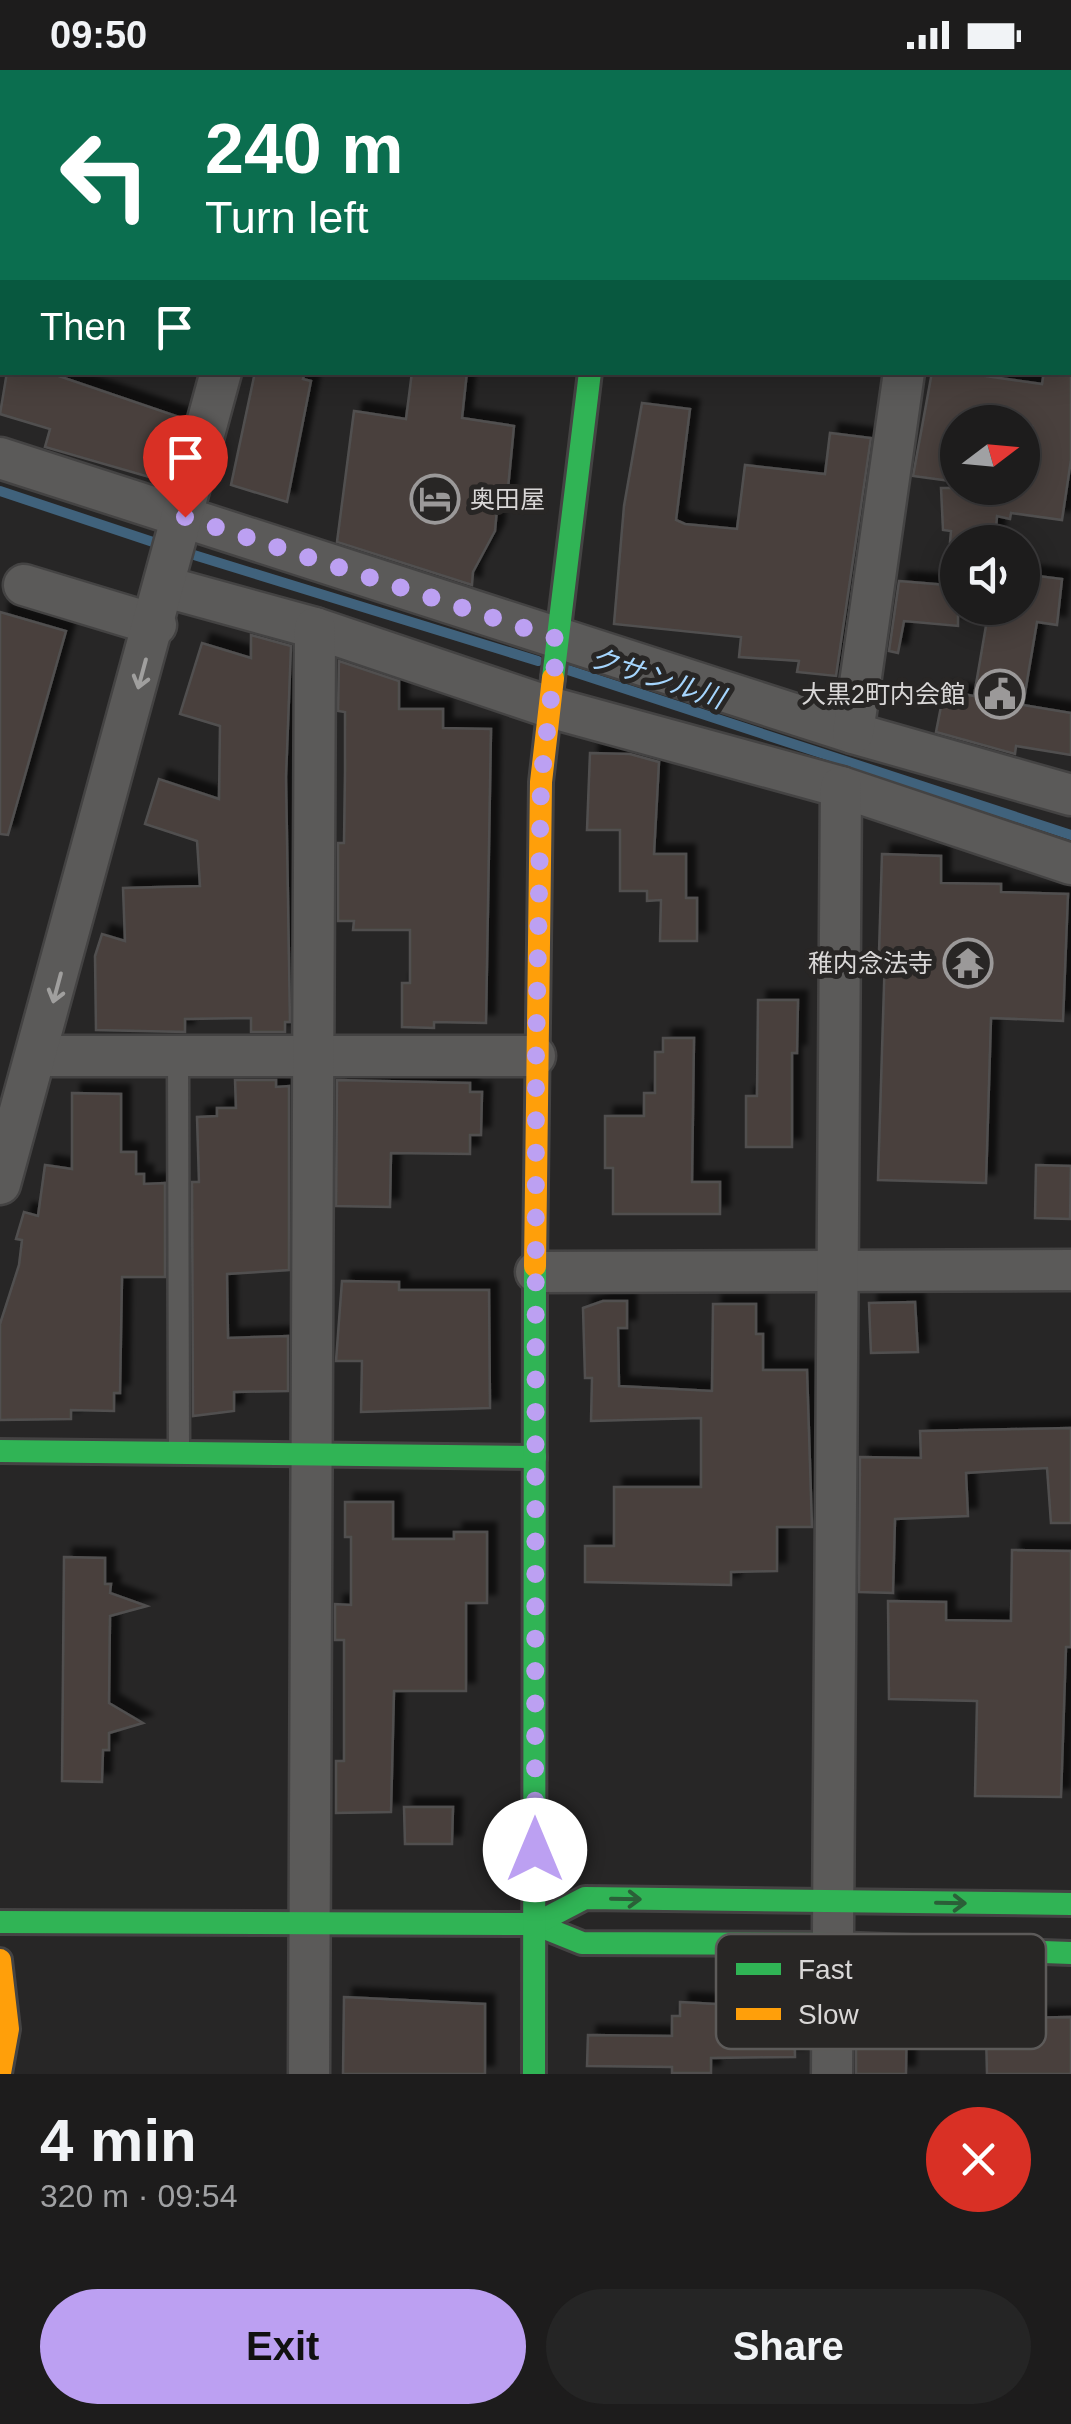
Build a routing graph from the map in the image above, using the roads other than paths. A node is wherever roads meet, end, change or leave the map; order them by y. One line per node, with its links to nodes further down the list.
1 (221, 375): 5 (street)
2 (590, 375): 10 (street)
3 (904, 375): 12 (street)
4 (0, 458): 5 (street)
5 (182, 526): 6 (street); 10 (street)
6 (167, 584): 8 (street); 9 (street)
7 (24, 585): 8 (street)
8 (156, 626): 16 (street, one-way to 16)
9 (314, 628): 11 (street); 18 (street)
10 (557, 646): 11 (street); 12 (street)
11 (550, 698): 13 (street); 19 (street)
12 (853, 733): 14 (street)
13 (841, 788): 15 (street); 23 (street)
14 (1071, 795)
15 (1071, 864)
16 (38, 1056): 17 (street); 20 (street)
17 (178, 1056): 18 (street); 25 (lane)
18 (312, 1056): 19 (street); 26 (street)
19 (536, 1056): 22 (street)
20 (0, 1184)
21 (1071, 1270): 23 (street)
22 (536, 1272): 23 (street); 27 (street)
23 (836, 1274): 28 (street)
24 (0, 1451): 25 (street)
25 (179, 1453): 26 (street)
26 (311, 1454): 27 (street); 31 (street)
27 (535, 1457): 32 (street)
28 (834, 1902): 29 (street, one-way to 29); 32 (street, one-way to 28); 33 (street)
29 (1071, 1904)
30 (0, 1922): 31 (street)
31 (310, 1922): 32 (street); 40 (street)
32 (535, 1924): 34 (street); 41 (street)
33 (834, 1934)
34 (716, 1944)
35 (1046, 1953): 36 (street)
36 (1071, 1954)
37 (0, 1960): 39 (street)
38 (832, 2049): 42 (street)
39 (0, 2073)
40 (309, 2074)
41 (534, 2074)
42 (832, 2074)

